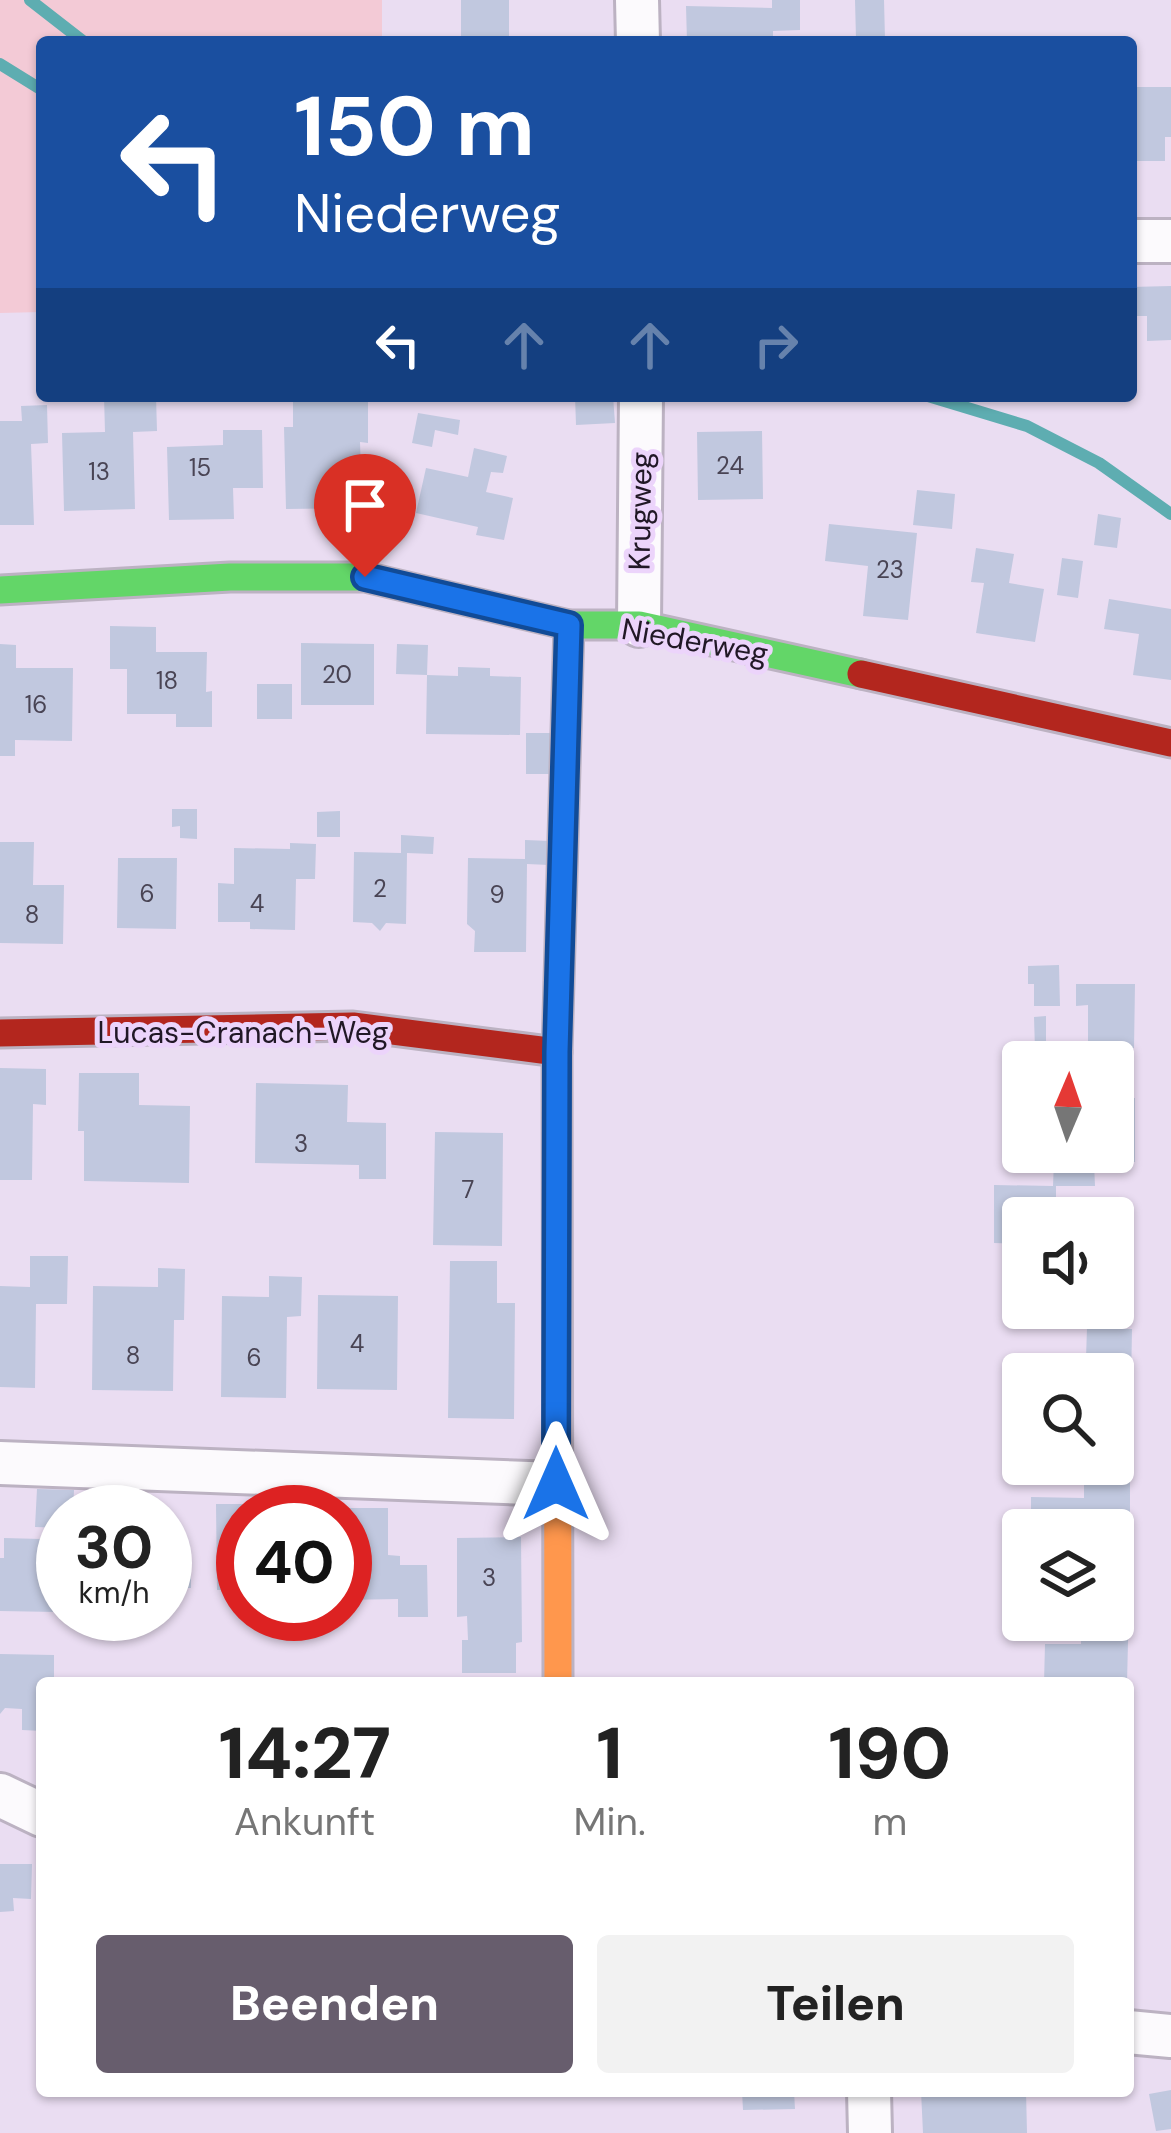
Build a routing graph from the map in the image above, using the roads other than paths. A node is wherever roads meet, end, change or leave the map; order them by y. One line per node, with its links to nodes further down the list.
1 (637, 0): 2 (street)
2 (638, 36)
3 (1137, 241): 4 (street)
4 (1171, 241)
5 (641, 402): 8 (street, Krugweg)
6 (0, 590): 7 (street, Niederweg)
7 (569, 625): 8 (street, Niederweg); 11 (street)
8 (639, 626): 9 (street, Niederweg)
9 (1171, 742)
10 (0, 1033): 11 (street, Lucas-Cranach-Weg)
11 (557, 1052): 13 (street)
12 (0, 1463): 13 (street)
13 (556, 1484): 14 (street)
14 (558, 1677)
15 (0, 1795): 16 (street)
16 (36, 1812)
17 (1134, 2033): 18 (street)
18 (1171, 2036)
19 (869, 2097): 20 (street)
20 (870, 2133)

